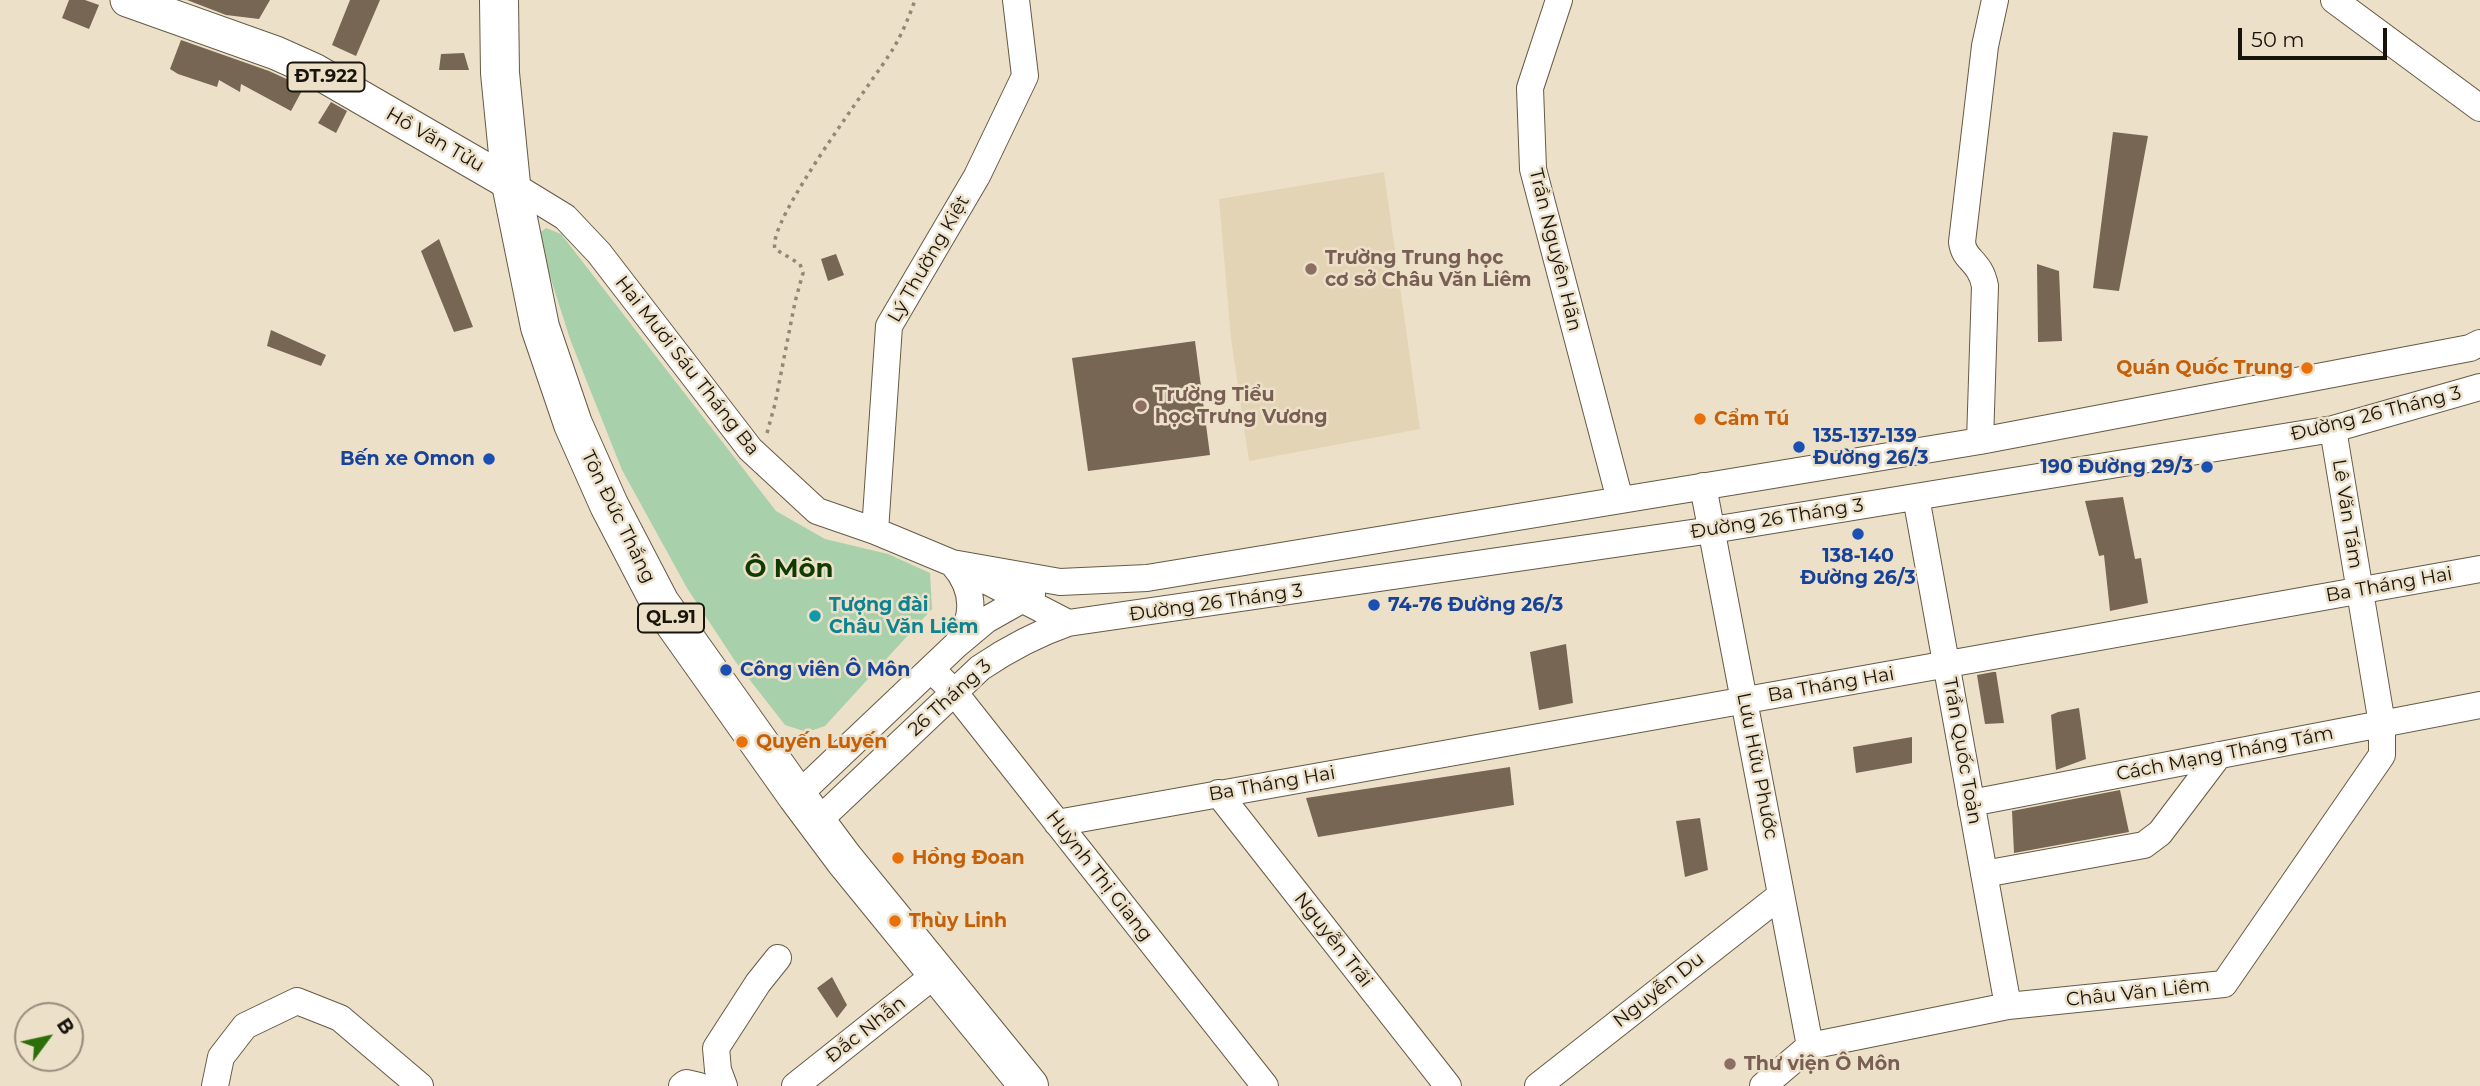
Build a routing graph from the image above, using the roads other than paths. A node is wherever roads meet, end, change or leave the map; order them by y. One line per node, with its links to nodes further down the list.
1 (127, 0): 8 (main road, Hồ Văn Tửu / ĐT.922)
2 (499, 0): 8 (highway, Tôn Đức Thắng / QL.91)
3 (1016, 0): 17 (street, Lý Thường Kiệt)
4 (1559, 0): 15 (street, Trần Nguyên Hãn)
5 (1995, 0): 12 (street)
6 (2334, 0): 7 (street)
7 (2480, 108)
8 (511, 184): 17 (street, Hai Mươi Sáu Tháng Ba); 34 (highway, Tôn Đức Thắng / QL.91)
9 (2475, 345): 10 (street); 12 (street, Đường 26 Tháng 3)
10 (2480, 385): 11 (street, Đường 26 Tháng 3)
11 (2333, 429): 14 (street, Đường 26 Tháng 3); 21 (street, Lê Văn Tám)
12 (1980, 441): 13 (street, Đường 26 Tháng 3)
13 (1703, 486): 15 (street, Đường 26 Tháng 3); 16 (street, Lưu Hữu Phước)
14 (1916, 497): 16 (street, Đường 26 Tháng 3); 25 (street, Trần Quốc Toản)
15 (1620, 500): 20 (street, Đường 26 Tháng 3)
16 (1712, 530): 23 (street, Đường 26 Tháng 3); 28 (street, Lưu Hữu Phước)
17 (875, 531): 18 (street, Hai Mươi Sáu Tháng Ba)
18 (952, 563): 20 (street, Hai Mươi Sáu Tháng Ba); 22 (street, Hai Mươi Sáu Tháng Ba); 24 (street, 26 Tháng 3)
19 (2480, 569): 21 (street, Ba Tháng Hai)
20 (1060, 582): 22 (street, 26 Tháng 3)
21 (2359, 591): 25 (street, Ba Tháng Hai); 30 (street, Lê Văn Tám)
22 (1021, 598): 23 (street, Hai Mươi Sáu Tháng Ba); 24 (street, 26 Tháng 3)
23 (1068, 623): 27 (street, 26 Tháng 3)
24 (955, 646): 26 (street, 26 Tháng 3)
25 (1946, 664): 28 (street, Ba Tháng Hai); 33 (street, Trần Quốc Toản)
26 (931, 668): 27 (street, Huỳnh Thị Giang); 34 (street, 26 Tháng 3)
27 (954, 692): 34 (street, 26 Tháng 3); 35 (street, Huỳnh Thị Giang)
28 (1744, 700): 32 (street, Ba Tháng Hai); 37 (street, Lưu Hữu Phước)
29 (2480, 705): 30 (street, Cách Mạng Tháng Tám)
30 (2382, 724): 31 (street, Cách Mạng Tháng Tám); 40 (street, Châu Văn Liêm)
31 (2219, 755): 33 (street, Cách Mạng Tháng Tám); 36 (street)
32 (1218, 793): 35 (street, Ba Tháng Hai); 50 (street, Nguyễn Trãi)
33 (1971, 803): 36 (street, Trần Quốc Toản)
34 (806, 810): 39 (highway, Tôn Đức Thắng / QL.91)
35 (1057, 823): 49 (street, Huỳnh Thị Giang)
36 (1984, 874): 40 (street, Trần Quốc Toản)
37 (1781, 895): 41 (street, Lưu Hữu Phước); 51 (street, Nguyễn Du)
38 (778, 958): 46 (street)
39 (937, 973): 47 (street, Đắc Nhẫn); 48 (highway, Tôn Đức Thắng / QL.91)
40 (2008, 1006): 41 (street, Châu Văn Liêm)
41 (1810, 1046): 52 (street, Châu Văn Liêm)
42 (215, 1086): 43 (street)
43 (420, 1086)
44 (682, 1086): 45 (street)
45 (699, 1086)
46 (724, 1086)
47 (795, 1086)
48 (1029, 1086)
49 (1265, 1086)
50 (1448, 1086)
51 (1538, 1086)
52 (1763, 1086)

